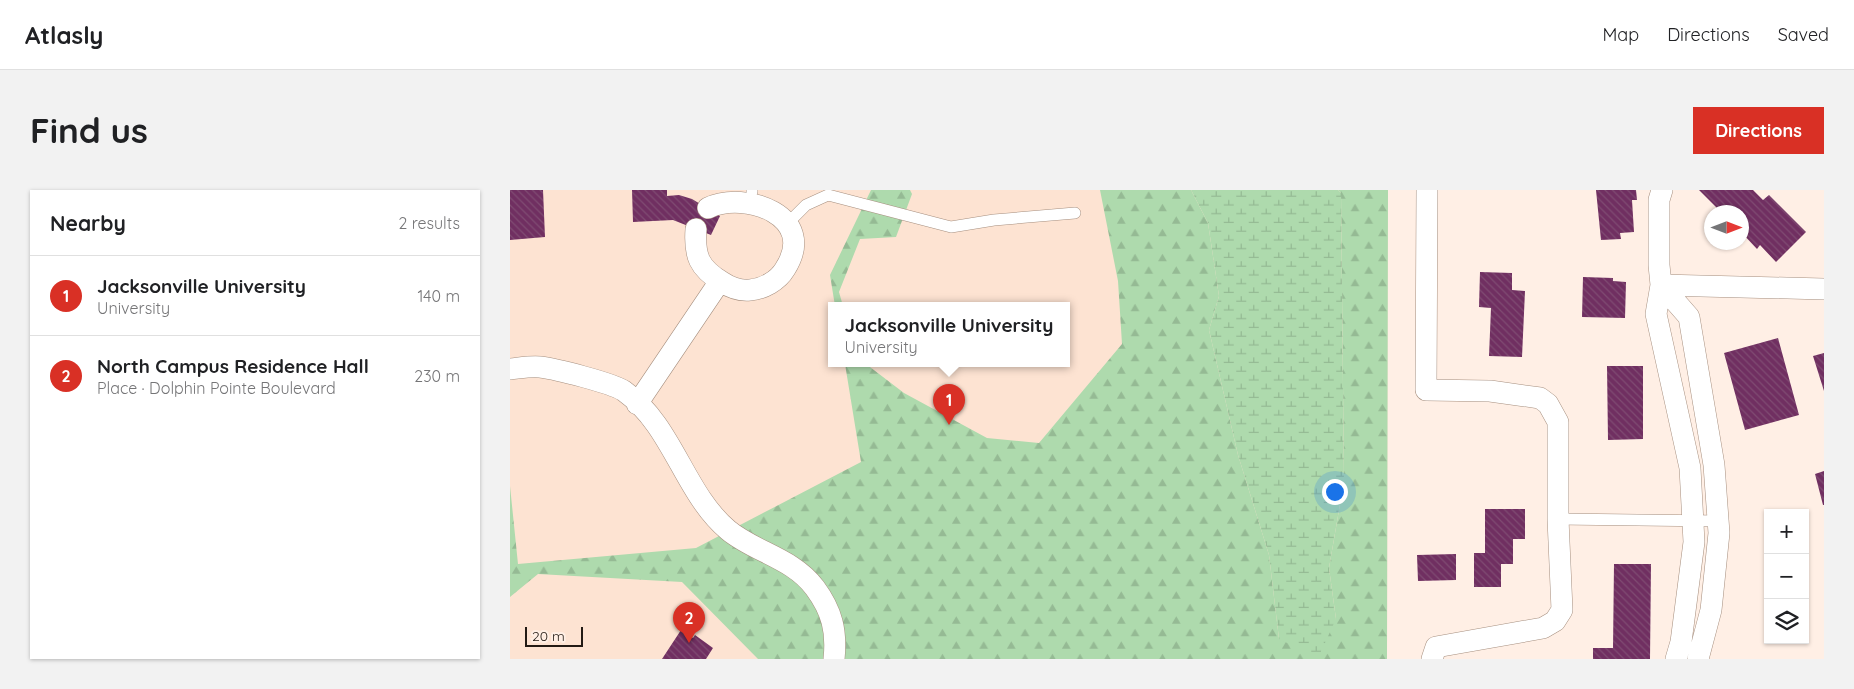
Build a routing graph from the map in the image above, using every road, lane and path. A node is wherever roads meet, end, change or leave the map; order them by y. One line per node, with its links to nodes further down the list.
1 (811, 190): 5 (lane)
2 (1427, 190): 15 (street)
3 (1662, 190): 11 (street)
4 (752, 191): 6 (street); 8 (street)
5 (812, 202): 7 (lane); 8 (lane)
6 (708, 208)
7 (1076, 213)
8 (790, 221): 10 (street)
9 (696, 229): 10 (street)
10 (720, 281): 14 (street)
11 (1662, 285): 12 (street); 16 (street); 17 (street)
12 (1824, 289)
13 (510, 369): 14 (street)
14 (638, 404): 18 (street)
15 (1558, 519): 16 (lane); 19 (street)
16 (1693, 521): 17 (lane); 20 (street)
17 (1718, 521): 21 (street)
18 (834, 659)
19 (1432, 659)
20 (1676, 659)
21 (1698, 659)

